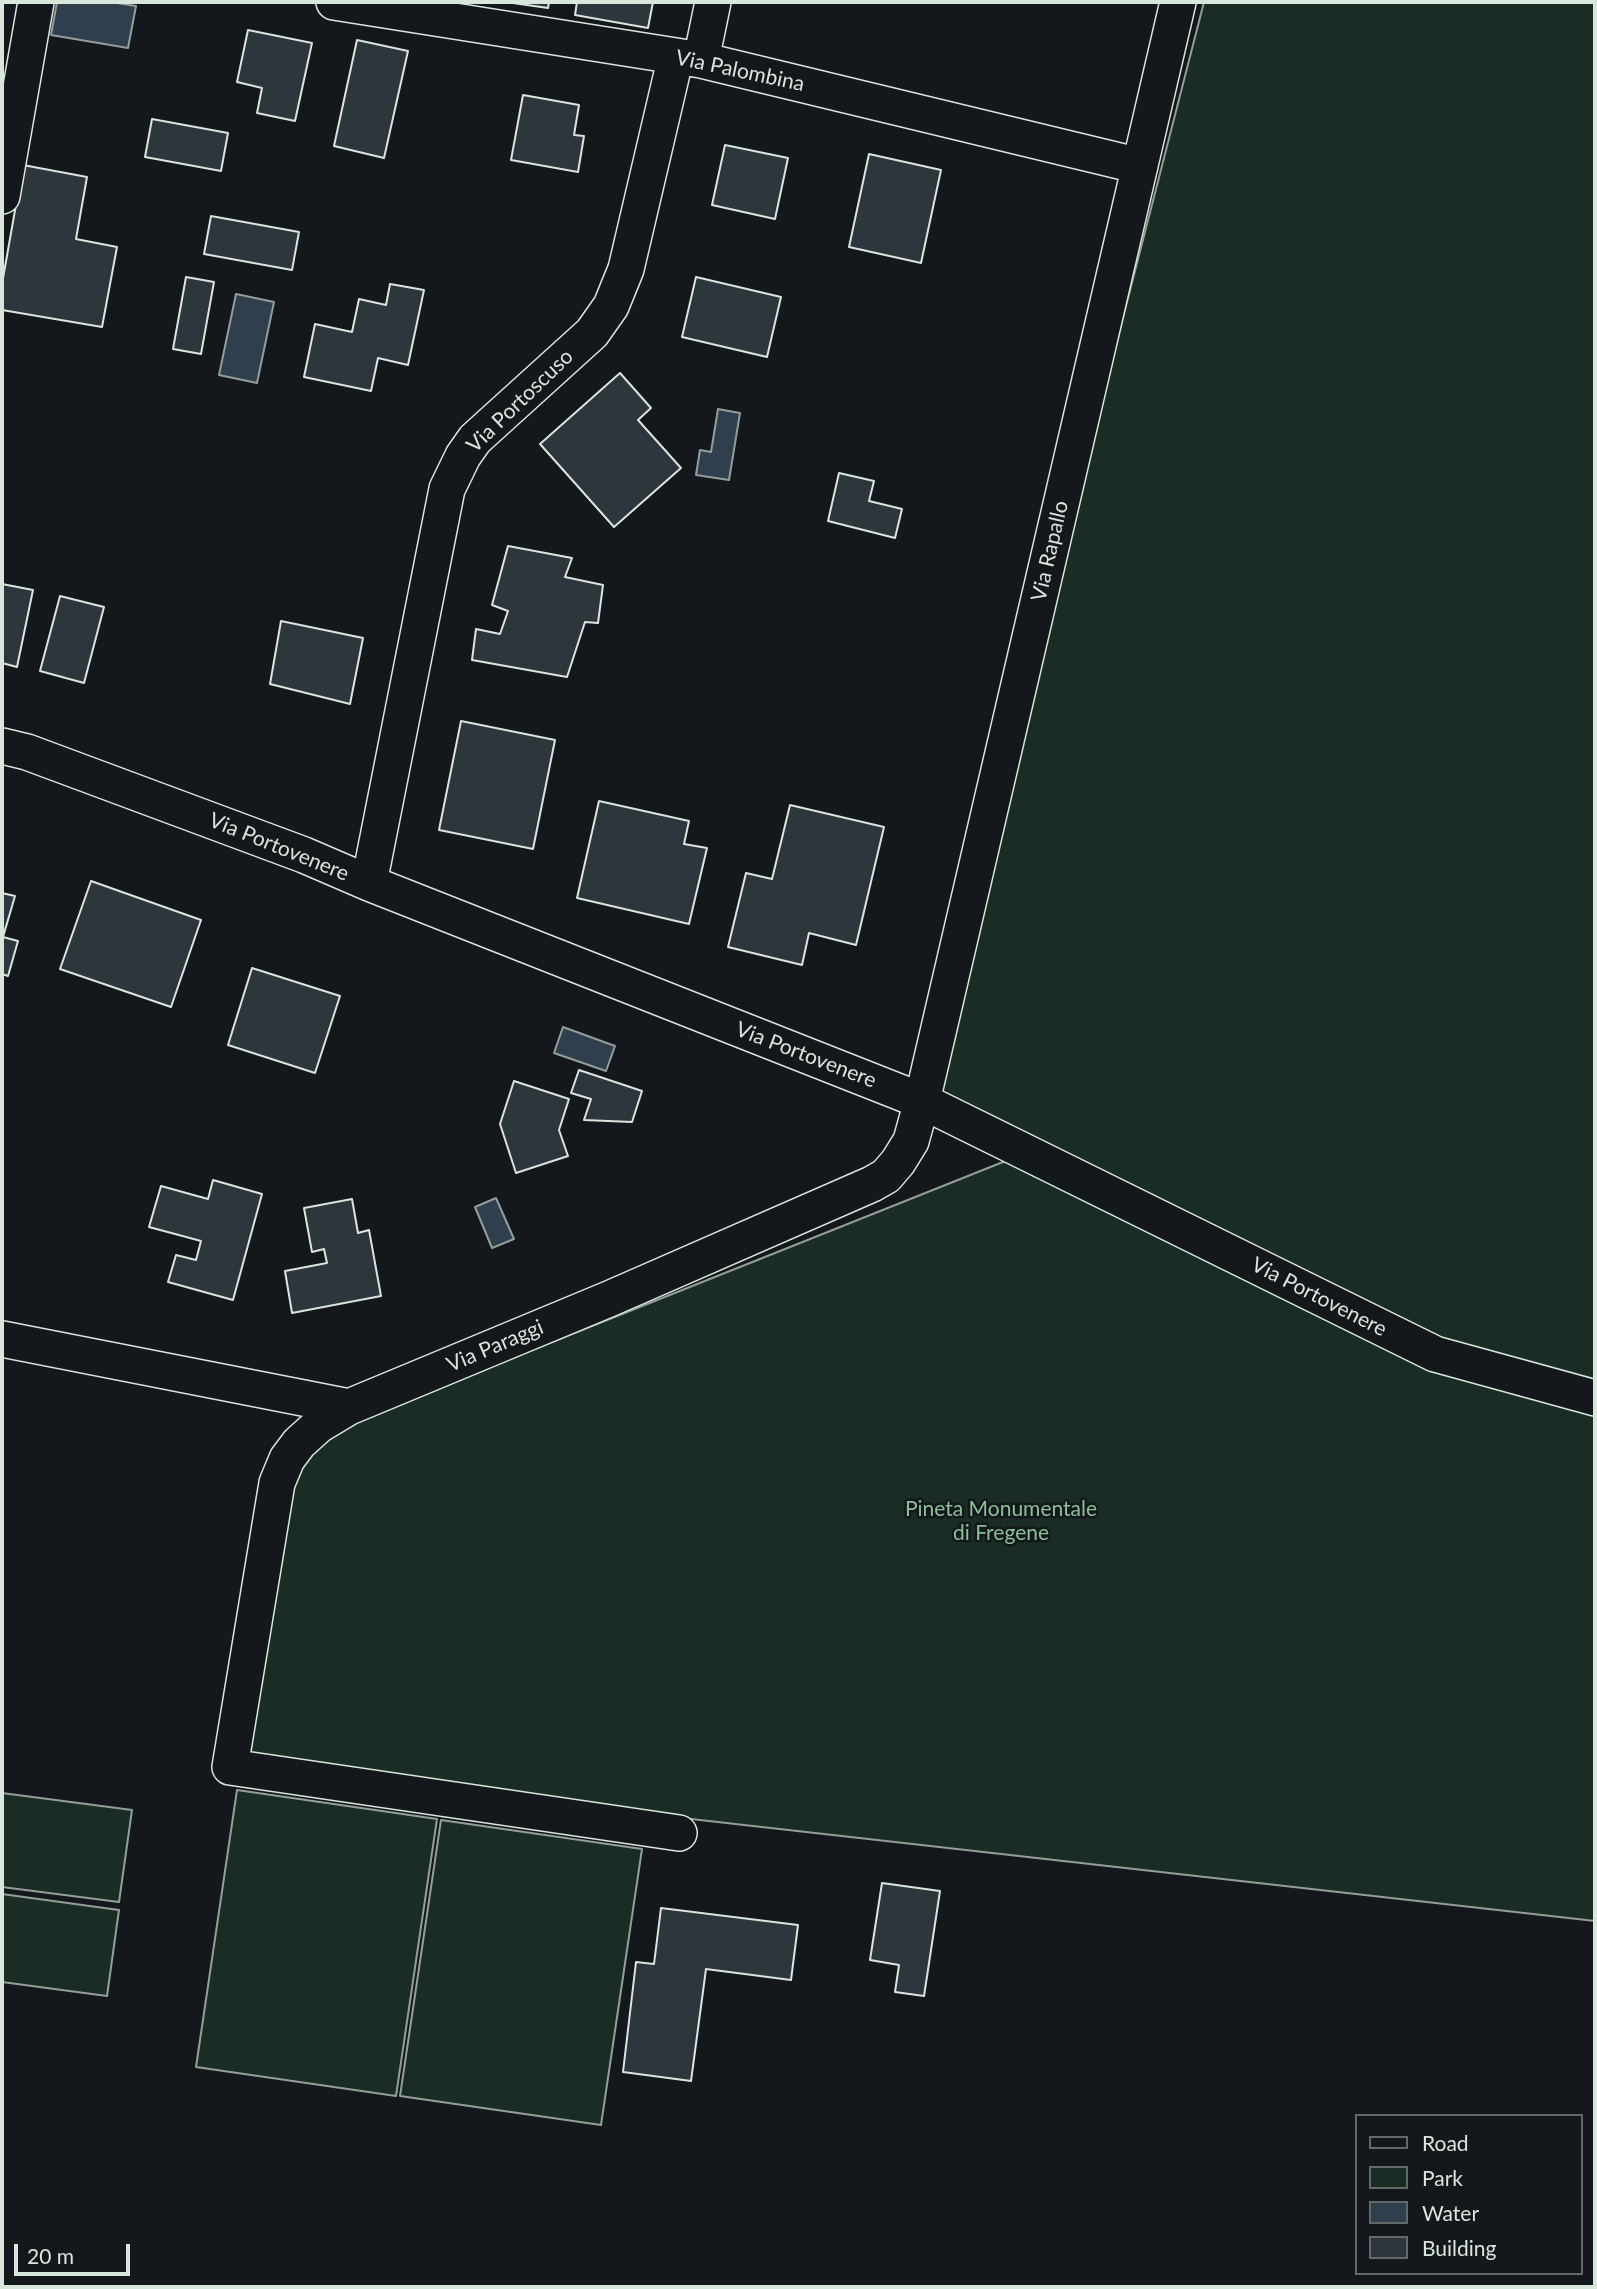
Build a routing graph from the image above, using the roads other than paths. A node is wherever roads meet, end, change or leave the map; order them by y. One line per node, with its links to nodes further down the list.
1 (36, 2): 7 (street)
2 (334, 2): 5 (street, Via Palombina)
3 (713, 2): 5 (street, Via Portoscuso)
4 (1178, 2): 6 (street, Via Rapallo)
5 (689, 58): 6 (street, Via Palombina); 9 (street, Via Portoscuso)
6 (1140, 166): 10 (street, Via Rapallo)
7 (2, 196)
8 (2, 746): 9 (street, Via Portovenere)
9 (369, 883): 10 (street, Via Portovenere)
10 (922, 1101): 12 (street, Via Portovenere); 13 (street, Via Paraggi)
11 (2, 1339): 13 (street)
12 (1595, 1398)
13 (349, 1407): 14 (street, Via Paraggi)
14 (679, 1833)

